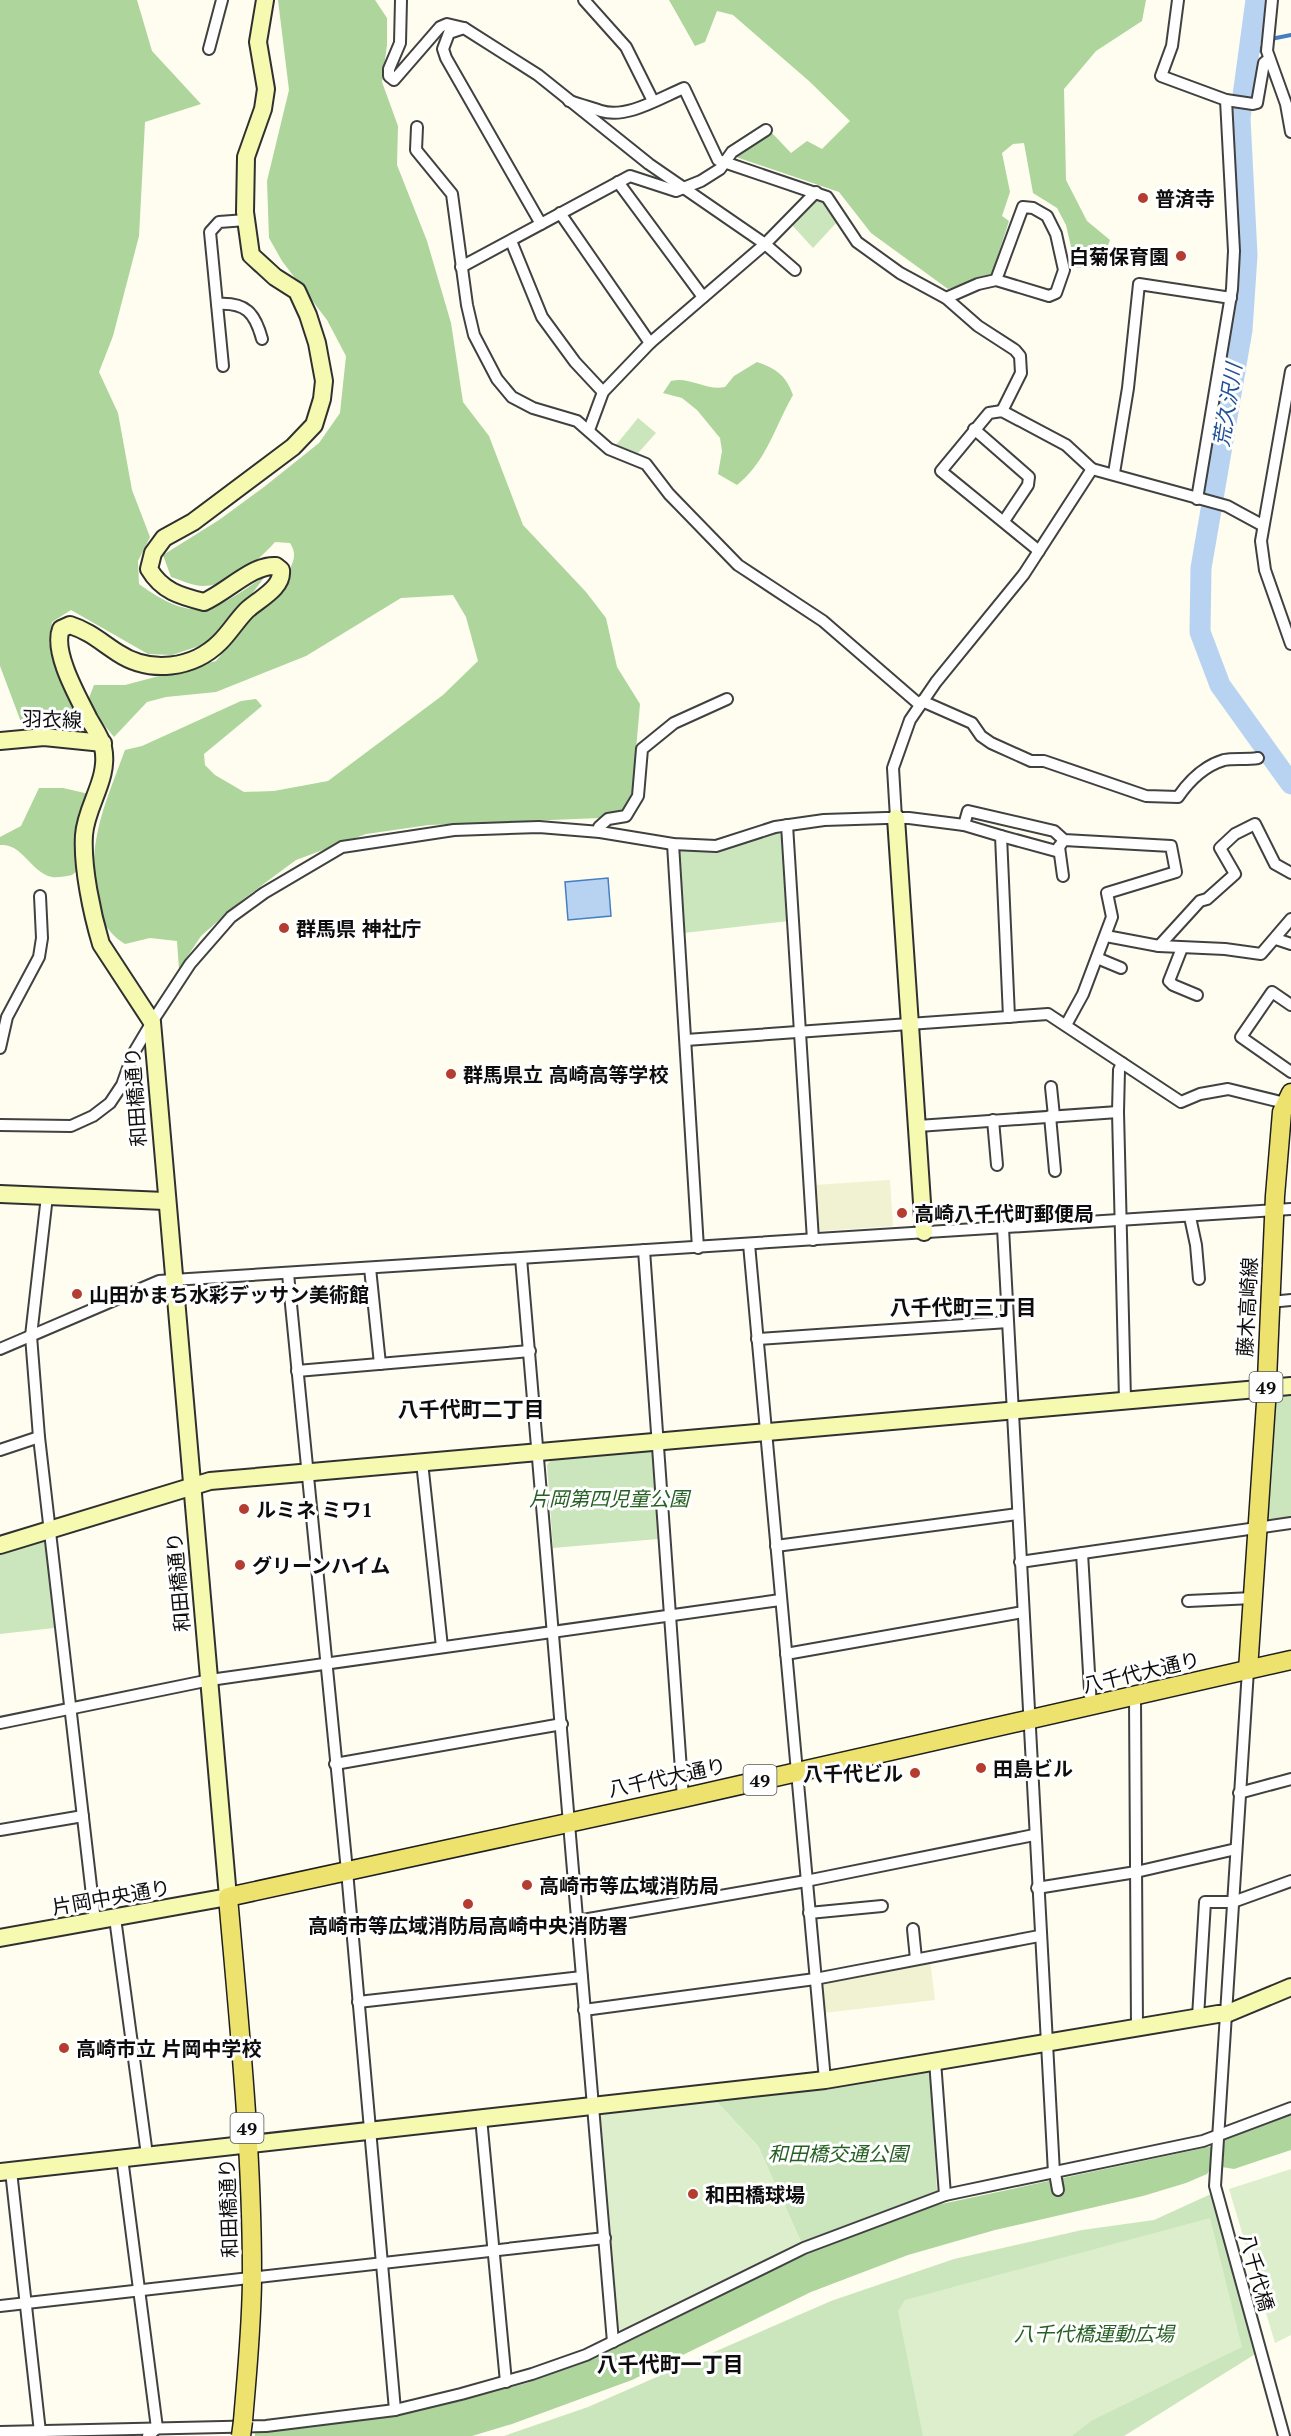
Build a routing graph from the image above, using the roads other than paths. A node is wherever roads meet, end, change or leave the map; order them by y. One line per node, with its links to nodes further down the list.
1 (222, 0): 8 (street)
2 (265, 0): 21 (street)
3 (401, 0): 7 (street)
4 (584, 0): 12 (street)
5 (1178, 0): 10 (street)
6 (1272, 0): 9 (street)
7 (464, 28): 11 (street); 22 (street)
8 (209, 49)
9 (1268, 55): 10 (street); 15 (street)
10 (1228, 100): 30 (street)
11 (569, 101): 12 (street); 18 (street)
12 (653, 101): 16 (street)
13 (417, 127): 25 (street)
14 (766, 130): 16 (street)
15 (1291, 132)
16 (726, 162): 18 (street); 19 (street)
17 (618, 182): 18 (street); 20 (street); 28 (street)
18 (687, 187): 24 (street)
19 (816, 192): 24 (street); 29 (street)
20 (560, 213): 22 (street); 33 (street)
21 (246, 220): 31 (street); 50 (street)
22 (541, 224): 23 (street)
23 (511, 241): 25 (street); 36 (street)
24 (765, 244): 26 (street); 28 (street)
25 (461, 267): 38 (street)
26 (795, 270)
27 (996, 280): 27 (street); 29 (street)
28 (703, 297): 33 (street)
29 (946, 298): 37 (street)
30 (1231, 298): 41 (street); 42 (street)
31 (218, 304): 32 (street); 34 (street)
32 (262, 339)
33 (650, 343): 36 (street)
34 (224, 366)
35 (1291, 371): 44 (street)
36 (603, 392): 38 (street)
37 (1002, 411): 39 (street); 40 (street)
38 (589, 429): 48 (street)
39 (975, 429): 43 (street); 43 (street)
40 (1092, 469): 41 (street); 45 (street)
41 (1114, 473): 42 (street)
42 (1199, 500): 44 (street)
43 (1004, 521): 45 (street)
44 (1262, 525): 46 (street)
45 (1039, 551): 48 (street)
46 (1291, 644)
47 (727, 699): 55 (street)
48 (921, 703): 51 (street); 52 (street)
49 (0, 741): 50 (street, 羽衣線)
50 (103, 743): 73 (street, 和田橋通り)
51 (1258, 758)
52 (896, 818): 53 (street); 54 (street); 74 (street)
53 (787, 825): 58 (street); 76 (street)
54 (964, 825): 56 (street); 57 (street)
55 (600, 832): 58 (street); 73 (street)
56 (1001, 836): 57 (street); 72 (street)
57 (1062, 843): 60 (street); 63 (street)
58 (673, 844): 77 (street)
59 (1291, 873): 66 (street)
60 (1063, 876)
61 (39, 896): 78 (street)
62 (1291, 919): 64 (street)
63 (1106, 936): 66 (street); 68 (street)
64 (1276, 939): 65 (street); 67 (street)
65 (1291, 944)
66 (1159, 946): 67 (street)
67 (1182, 948): 70 (street)
68 (1097, 958): 69 (street); 75 (street)
69 (1121, 968)
70 (1197, 995)
71 (1291, 1005): 80 (street)
72 (1009, 1017): 74 (street); 75 (street)
73 (152, 1022): 86 (street); 92 (street, 和田橋通り)
74 (910, 1023): 76 (street); 87 (street)
75 (1066, 1025): 79 (street)
76 (799, 1031): 77 (street); 98 (street)
77 (686, 1040): 100 (street)
78 (0, 1048)
79 (1122, 1063): 82 (street); 83 (street)
80 (1291, 1072)
81 (1051, 1087): 84 (street)
82 (1289, 1100): 93 (main road, 藤木高崎線 / 49)
83 (1118, 1112): 84 (street); 95 (street)
84 (1052, 1116): 85 (street); 89 (street)
85 (993, 1120): 87 (street); 88 (street)
86 (0, 1125)
87 (918, 1126): 97 (street)
88 (997, 1165)
89 (1055, 1171)
90 (0, 1194): 91 (street)
91 (47, 1196): 92 (street); 110 (street)
92 (165, 1201): 106 (street, 和田橋通り)
93 (1283, 1210): 94 (street); 108 (main road, 藤木高崎線 / 49)
94 (1190, 1217): 95 (street); 105 (street)
95 (1120, 1220): 96 (street); 118 (street)
96 (1003, 1228): 97 (street); 109 (street)
97 (924, 1232): 98 (street)
98 (813, 1240): 99 (street)
99 (749, 1244): 100 (street); 111 (street)
100 (698, 1248): 101 (street)
101 (644, 1250): 102 (street); 122 (street)
102 (521, 1258): 103 (street); 113 (street)
103 (370, 1268): 104 (street); 114 (street)
104 (288, 1274): 106 (street); 115 (street)
105 (1199, 1279)
106 (173, 1280): 110 (street); 127 (street, 和田橋通り)
107 (1291, 1300): 108 (street)
108 (1269, 1302): 117 (main road, 藤木高崎線 / 49)
109 (1008, 1322): 111 (street); 119 (street)
110 (31, 1336): 112 (street); 121 (street)
111 (757, 1339): 120 (street)
112 (0, 1349)
113 (530, 1352): 114 (street); 124 (street)
114 (380, 1364): 115 (street)
115 (297, 1371): 126 (street)
116 (1291, 1386): 117 (street)
117 (1266, 1388): 118 (street); 131 (main road, 藤木高崎線 / 49)
118 (1125, 1400): 119 (street)
119 (1013, 1410): 120 (street); 128 (street)
120 (766, 1432): 122 (street); 133 (street)
121 (39, 1437): 123 (street); 130 (street)
122 (657, 1442): 124 (street); 140 (street)
123 (0, 1450)
124 (539, 1452): 125 (street); 141 (street)
125 (422, 1462): 126 (street); 142 (street)
126 (307, 1471): 127 (street); 145 (street)
127 (192, 1487): 130 (street); 147 (street, 和田橋通り)
128 (1018, 1514): 133 (street); 135 (street)
129 (1291, 1523): 131 (street)
130 (51, 1528): 132 (street); 150 (street)
131 (1257, 1528): 134 (street); 136 (main road, 藤木高崎線 / 49)
132 (0, 1545)
133 (776, 1546): 137 (street)
134 (1082, 1553): 135 (street); 149 (street)
135 (1020, 1562): 139 (street)
136 (1253, 1598): 138 (street); 146 (main road, 藤木高崎線 / 49)
137 (780, 1600): 140 (street); 143 (street)
138 (1188, 1601)
139 (1023, 1612): 143 (street); 151 (street)
140 (669, 1615): 141 (street); 158 (street)
141 (554, 1632): 142 (street); 153 (street)
142 (442, 1647): 145 (street)
143 (786, 1654): 155 (street)
144 (1291, 1660): 146 (main road, 八千代大通り / 49)
145 (326, 1664): 147 (street); 154 (street)
146 (1248, 1670): 148 (main road, 八千代大通り / 49); 157 (street, 八千代橋)
147 (210, 1680): 150 (street); 169 (street, 和田橋通り)
148 (1135, 1697): 149 (main road, 八千代大通り / 49); 165 (street)
149 (1091, 1707): 151 (main road, 八千代大通り / 49)
150 (72, 1708): 152 (street); 159 (street)
151 (1028, 1721): 155 (main road, 八千代大通り / 49); 162 (street)
152 (0, 1723)
153 (562, 1724): 154 (street); 160 (street)
154 (335, 1764): 164 (street)
155 (797, 1771): 158 (main road, 八千代大通り / 49); 166 (street)
156 (1291, 1779): 157 (street)
157 (1239, 1793): 163 (street, 八千代橋)
158 (683, 1798): 160 (main road, 八千代大通り / 49)
159 (83, 1816): 161 (street); 174 (street)
160 (568, 1822): 164 (main road, 八千代大通り / 49); 175 (street)
161 (0, 1830)
162 (1034, 1835): 166 (street); 168 (street)
163 (1236, 1849): 165 (street); 170 (street, 八千代橋)
164 (347, 1871): 169 (main road, 八千代大通り / 49); 183 (street)
165 (1136, 1872): 168 (street); 187 (street)
166 (806, 1881): 172 (street); 175 (street)
167 (1291, 1881): 170 (street)
168 (1037, 1888): 177 (street)
169 (228, 1897): 173 (street, 片岡中央通り); 196 (main road, 和田橋通り / 49)
170 (1233, 1902): 185 (street, 八千代橋); 186 (street)
171 (882, 1906): 172 (street)
172 (809, 1913): 181 (street)
173 (115, 1918): 174 (street, 片岡中央通り); 197 (street)
174 (95, 1921): 178 (street, 片岡中央通り)
175 (577, 1921): 180 (street)
176 (913, 1929): 179 (street)
177 (1039, 1936): 179 (street); 188 (street)
178 (0, 1938)
179 (916, 1959): 181 (street)
180 (582, 1977): 183 (street); 184 (street)
181 (815, 1979): 184 (street); 190 (street)
182 (1291, 1986): 185 (street)
183 (358, 2001): 194 (street)
184 (584, 2010): 191 (street)
185 (1226, 2014): 186 (street); 195 (street, 八千代橋)
186 (1198, 2017): 187 (street)
187 (1137, 2028): 188 (street)
188 (1045, 2042): 189 (street); 200 (street)
189 (935, 2061): 190 (street); 202 (street)
190 (825, 2080): 191 (street)
191 (592, 2106): 193 (street); 203 (street)
192 (1291, 2108): 195 (street)
193 (481, 2118): 194 (street); 204 (street)
194 (370, 2130): 196 (street); 205 (street)
195 (1219, 2135): 200 (street); 218 (street, 八千代橋)
196 (248, 2144): 197 (street); 206 (main road, 和田橋通り / 49)
197 (147, 2155): 198 (street)
198 (122, 2158): 199 (street); 207 (street)
199 (6, 2171): 208 (street)
200 (1054, 2173): 201 (street); 202 (street)
201 (1058, 2190)
202 (945, 2195): 210 (street)
203 (605, 2238): 204 (street); 210 (street)
204 (494, 2250): 205 (street); 211 (street)
205 (381, 2263): 206 (street); 212 (street)
206 (252, 2278): 207 (street); 214 (main road, 和田橋通り / 49)
207 (139, 2290): 208 (street); 213 (street)
208 (27, 2303): 209 (street); 216 (street)
209 (0, 2306)
210 (613, 2342): 211 (street)
211 (506, 2382): 212 (street)
212 (395, 2410): 213 (street)
213 (157, 2428): 216 (street); 217 (street)
214 (242, 2428)
215 (0, 2432): 216 (street)
216 (40, 2432)
217 (148, 2436)
218 (1284, 2436)

